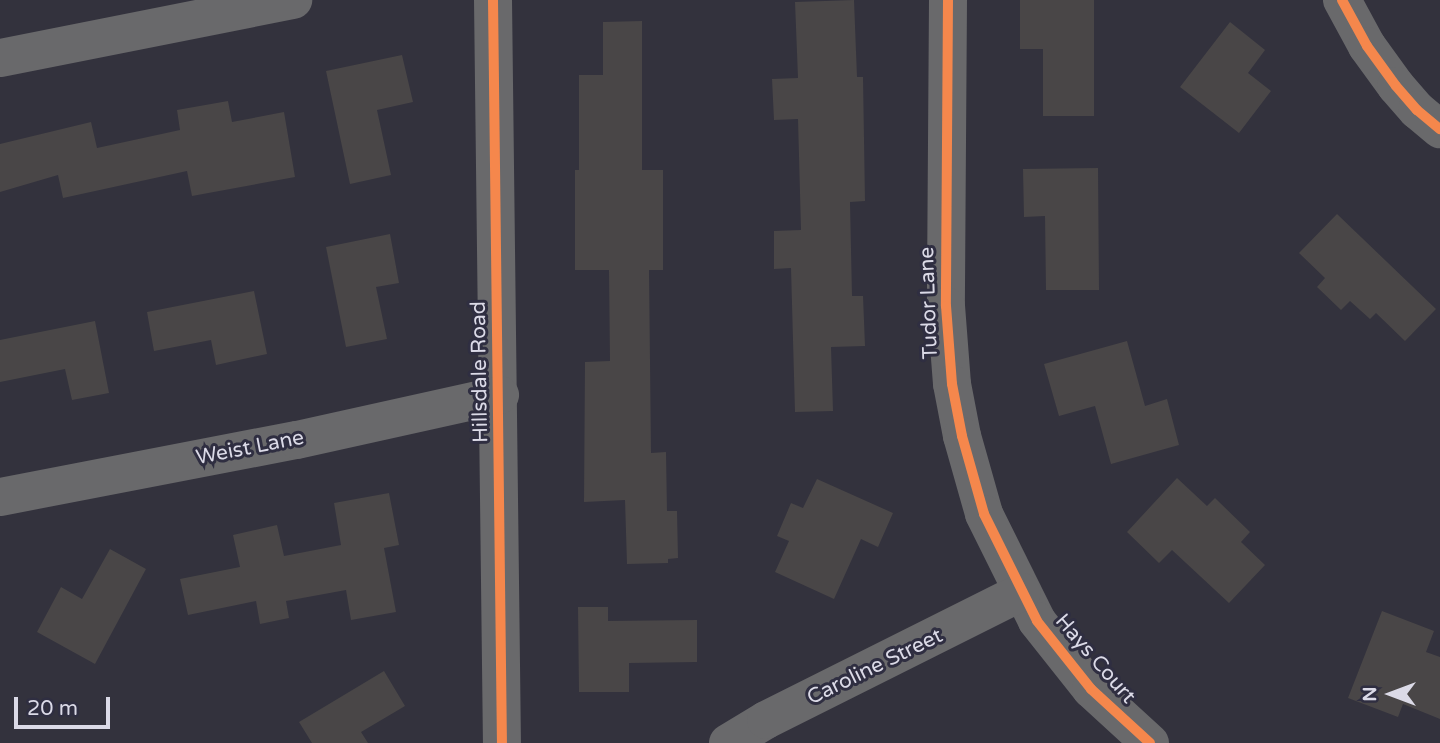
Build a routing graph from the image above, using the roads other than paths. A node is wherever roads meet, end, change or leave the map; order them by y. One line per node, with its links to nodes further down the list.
1 (292, 0): 5 (street)
2 (493, 0): 7 (street, Hillsdale Road)
3 (948, 0): 9 (street, Tudor Lane)
4 (1342, 0): 6 (street)
5 (0, 58)
6 (1440, 129)
7 (500, 395): 8 (street, Weist Lane); 10 (street, Hillsdale Road)
8 (0, 497)
9 (1022, 592): 11 (street, Caroline Street); 12 (street, Hays Court)
10 (502, 743)
11 (728, 743)
12 (1150, 743)

